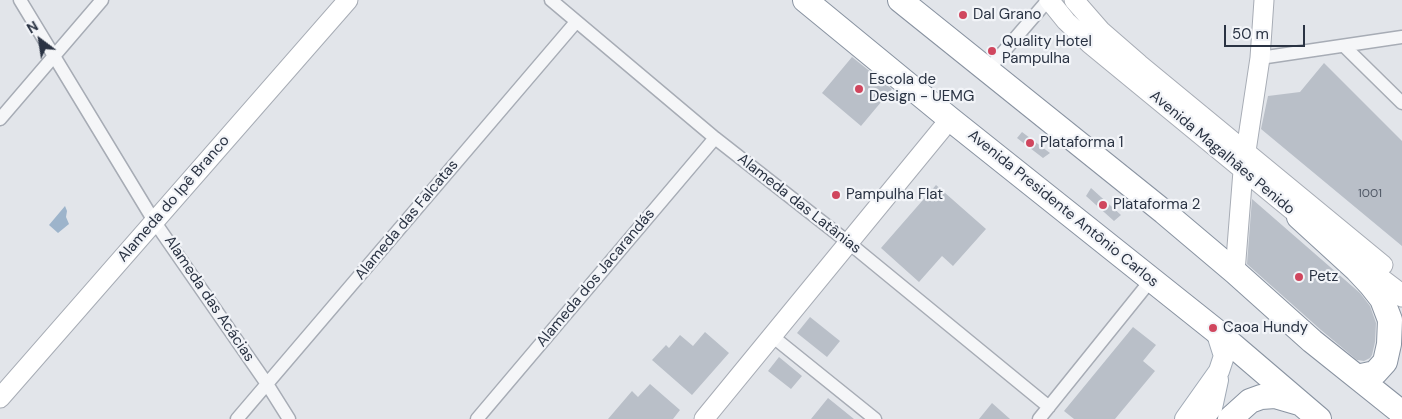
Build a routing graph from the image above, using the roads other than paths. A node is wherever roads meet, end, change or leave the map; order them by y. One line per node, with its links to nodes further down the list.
1 (20, 0): 13 (street, Alameda das Acácias)
2 (102, 0): 13 (street)
3 (348, 0): 22 (street, Alameda do Ipê Branco)
4 (551, 0): 10 (street, Alameda das Latânias)
5 (805, 0): 18 (highway, Avenida Presidente Antônio Carlos)
6 (900, 0): 15 (highway)
7 (1049, 0): 15 (street); 20 (street, Avenida Magalhães Penido)
8 (1074, 0): 20 (street, Avenida Magalhães Penido)
9 (1264, 0): 14 (street)
10 (576, 22): 19 (street, Alameda das Latânias); 32 (street, Alameda das Falcatas)
11 (1402, 37): 12 (street)
12 (1344, 46): 14 (street); 16 (street)
13 (56, 56): 17 (street); 22 (street, Alameda das Acácias)
14 (1260, 58): 20 (street)
15 (987, 71): 24 (highway)
16 (1402, 103)
17 (0, 119)
18 (950, 119): 23 (street); 25 (highway, Avenida Presidente Antônio Carlos)
19 (715, 138): 23 (street, Alameda das Latânias); 39 (street, Alameda dos Jacarandás)
20 (1245, 162): 21 (street, Avenida Magalhães Penido); 24 (street); 26 (street, Avenida Magalhães Penido)
21 (1300, 217): 27 (street, Avenida Magalhães Penido); 31 (highway)
22 (154, 221): 32 (street, Alameda das Acácias); 33 (street, Alameda do Ipê Branco)
23 (849, 243): 29 (street); 35 (street, Alameda das Latânias)
24 (1235, 272): 31 (highway)
25 (1151, 280): 28 (highway, Avenida Presidente Antônio Carlos); 35 (street)
26 (1402, 280)
27 (1402, 296)
28 (1216, 331): 30 (main road); 34 (highway, Avenida Presidente Antônio Carlos)
29 (772, 336): 40 (street); 41 (street)
30 (1219, 371): 43 (main road); 44 (main road)
31 (1357, 377): 36 (highway)
32 (267, 384): 37 (street, Alameda das Falcatas); 38 (street, Alameda das Acácias)
33 (0, 398)
34 (1300, 404): 45 (highway); 46 (highway, Avenida Presidente Antônio Carlos)
35 (1049, 407): 42 (street)
36 (1402, 413)
37 (237, 419)
38 (289, 419)
39 (477, 419)
40 (704, 419)
41 (875, 419)
42 (1039, 419)
43 (1185, 419)
44 (1203, 419)
45 (1230, 419)
46 (1319, 419)

